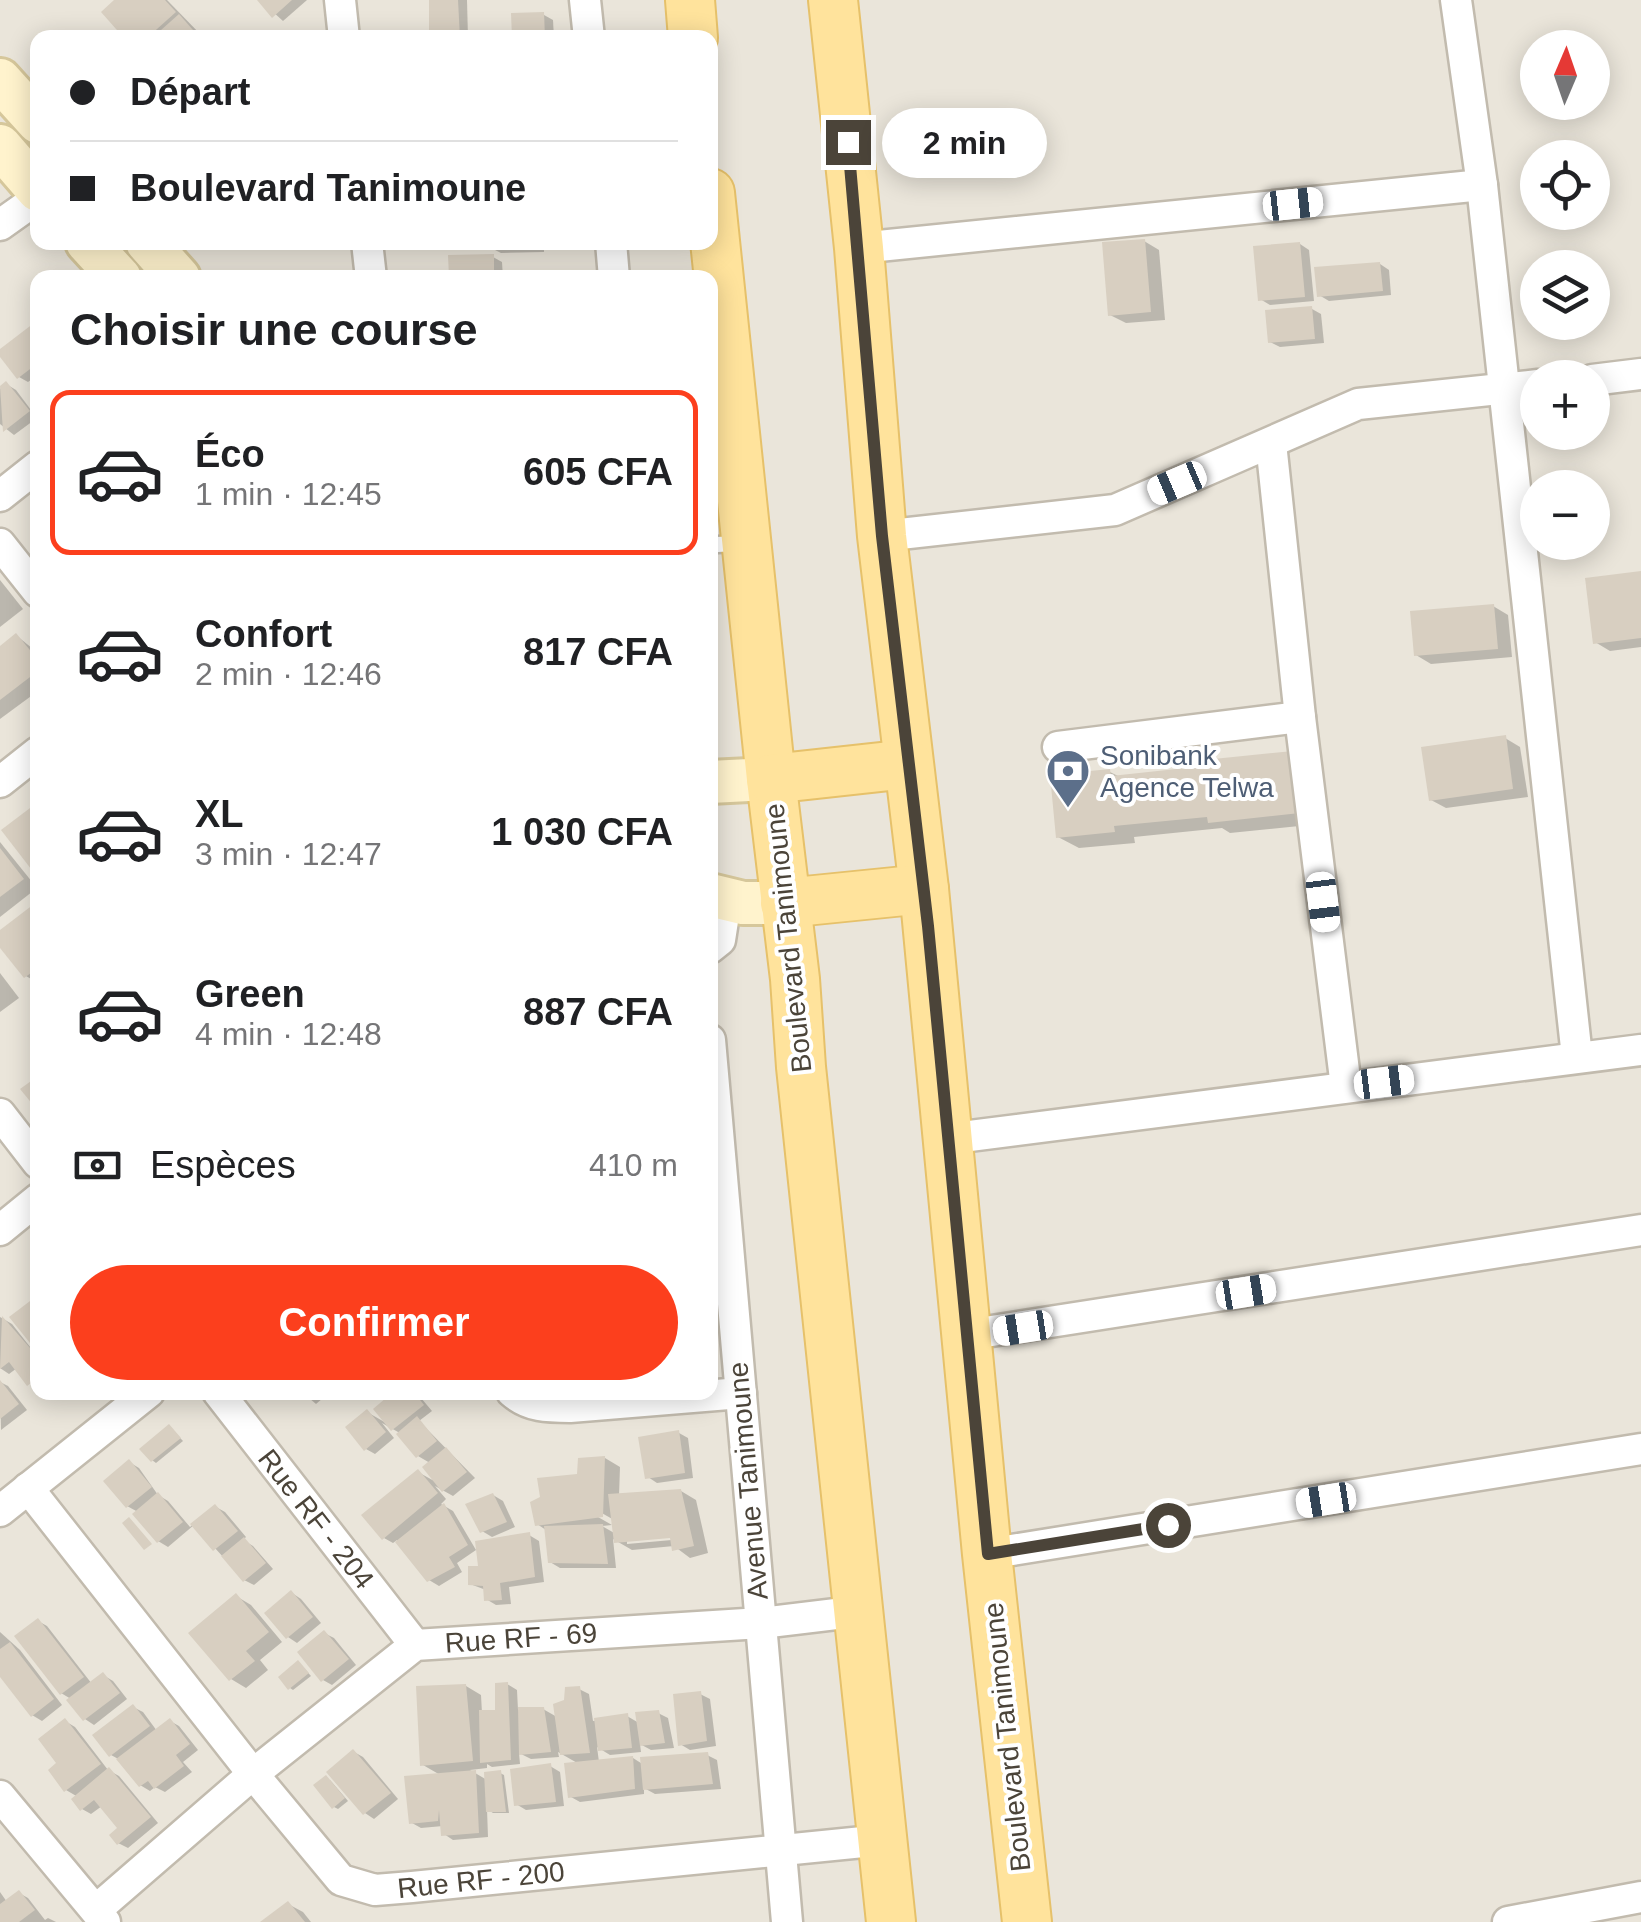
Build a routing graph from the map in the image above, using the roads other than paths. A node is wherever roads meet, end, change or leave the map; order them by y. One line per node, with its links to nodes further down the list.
1 (340, 0): 6 (street)
2 (585, 0): 7 (street)
3 (690, 0): 8 (main road)
4 (833, 0): 16 (main road, Boulevard Tanimoune)
5 (1456, 0): 13 (street)
6 (343, 30)
7 (588, 30)
8 (693, 30)
9 (0, 80): 10 (main road)
10 (30, 113)
11 (0, 146): 12 (main road)
12 (30, 181)
13 (1482, 186): 16 (street); 25 (street)
14 (30, 204): 15 (street)
15 (0, 225)
16 (859, 248): 29 (main road, Boulevard Tanimoune)
17 (94, 250): 19 (main road)
18 (154, 250): 20 (main road)
19 (113, 270)
20 (171, 270)
21 (718, 349): 31 (main road, Boulevard Tanimoune)
22 (1641, 374): 23 (street)
23 (1610, 378)
24 (1520, 388): 25 (street)
25 (1504, 389): 26 (street); 45 (street)
26 (1271, 442): 29 (street); 33 (street)
27 (30, 472): 28 (street)
28 (0, 496)
29 (882, 536): 36 (main road, Boulevard Tanimoune)
30 (0, 544): 32 (street)
31 (728, 544): 37 (main road, Boulevard Tanimoune)
32 (30, 582)
33 (1300, 717): 34 (street); 46 (street)
34 (1058, 746)
35 (30, 758): 38 (street)
36 (908, 764): 37 (main road); 40 (main road, Boulevard Tanimoune)
37 (771, 779): 39 (main road); 42 (main road, Boulevard Tanimoune)
38 (0, 782)
39 (718, 782)
40 (924, 889): 42 (main road); 49 (main road, Boulevard Tanimoune)
41 (718, 898): 42 (main road); 43 (street)
42 (785, 903): 65 (main road, Boulevard Tanimoune)
43 (718, 942)
44 (1641, 1050): 45 (street)
45 (1577, 1056): 46 (street)
46 (1346, 1087): 49 (street)
47 (0, 1114): 50 (street)
48 (718, 1131): 55 (street, Avenue Tanimoune)
49 (946, 1139): 54 (main road, Boulevard Tanimoune)
50 (30, 1153)
51 (30, 1206): 52 (street)
52 (0, 1230)
53 (1641, 1230): 54 (street)
54 (966, 1335): 64 (main road, Boulevard Tanimoune)
55 (741, 1393): 56 (street); 66 (street, Avenue Tanimoune)
56 (718, 1395)
57 (139, 1400): 62 (street)
58 (224, 1400): 67 (street, Rue RF - 204)
59 (520, 1400): 60 (street)
60 (648, 1400)
61 (1641, 1450): 64 (street)
62 (28, 1488): 63 (street); 68 (street, Rue RF - 200)
63 (0, 1511)
64 (988, 1554): 76 (main road, Boulevard Tanimoune)
65 (860, 1611): 66 (street, Rue RF - 69); 70 (main road, Boulevard Tanimoune)
66 (761, 1622): 67 (street, Rue RF - 69); 71 (street, Avenue Tanimoune)
67 (415, 1645): 68 (street, Rue RF - 69)
68 (253, 1774): 71 (street, Rue RF - 200); 73 (street, Rue RF - 69)
69 (0, 1796): 73 (street)
70 (883, 1840): 71 (street, Rue RF - 200); 75 (main road, Boulevard Tanimoune)
71 (781, 1850): 74 (street, Avenue Tanimoune)
72 (1641, 1896): 77 (street)
73 (100, 1916)
74 (787, 1922)
75 (891, 1922)
76 (1027, 1922)
77 (1508, 1922)

